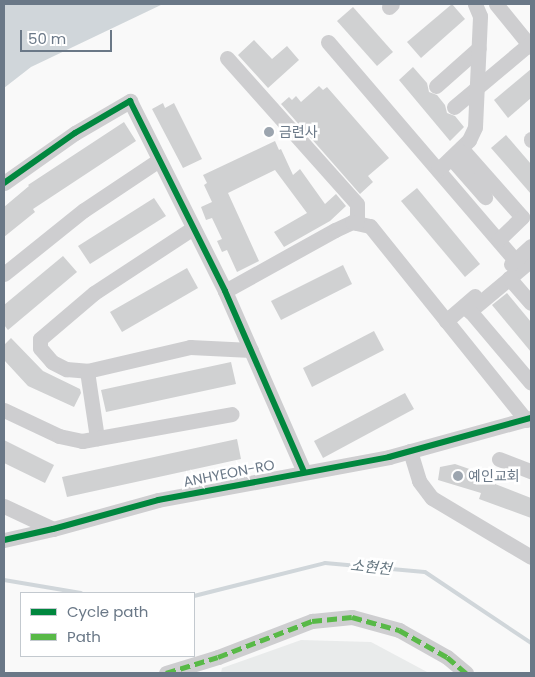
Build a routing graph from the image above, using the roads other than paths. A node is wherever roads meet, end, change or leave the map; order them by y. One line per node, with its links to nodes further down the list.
1 (495, 4): 2 (street); 4 (street)
2 (477, 10): 5 (street)
3 (328, 42): 12 (street)
4 (530, 45): 8 (street)
5 (479, 48): 7 (street); 8 (street)
6 (227, 58): 15 (street)
7 (436, 86)
8 (478, 86): 9 (street); 10 (street)
9 (454, 107)
10 (456, 153): 12 (street); 14 (street); 17 (street)
11 (159, 160): 13 (street); 16 (street); 20 (street)
12 (438, 170): 17 (street)
13 (4, 183)
14 (485, 197)
15 (357, 223): 22 (street); 24 (street)
16 (193, 228): 22 (street); 26 (street)
17 (498, 240): 19 (street)
18 (530, 253): 19 (street); 21 (street)
19 (515, 260): 24 (street)
20 (4, 274)
21 (509, 278): 23 (street); 27 (street)
22 (225, 291): 25 (street)
23 (531, 303)
24 (446, 321): 30 (street)
25 (251, 350): 26 (street); 35 (street)
26 (87, 371): 31 (street)
27 (531, 383)
28 (4, 410): 31 (street)
29 (232, 414): 31 (street)
30 (529, 419): 32 (street, ANHYEON-RO)
31 (97, 438)
32 (410, 451): 35 (street, ANHYEON-RO); 39 (street)
33 (499, 459): 34 (street)
34 (531, 471)
35 (304, 472): 37 (street, ANHYEON-RO)
36 (4, 506): 37 (street)
37 (52, 529): 38 (street, ANHYEON-RO)
38 (4, 540)
39 (531, 557)
40 (166, 673): 41 (street)
41 (466, 673)

